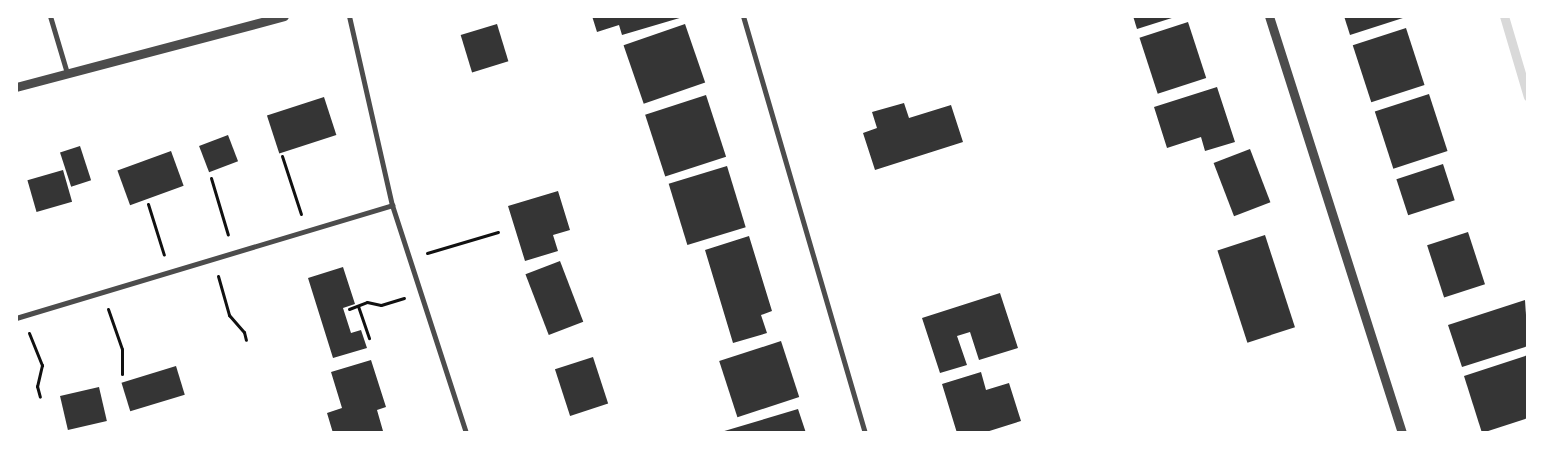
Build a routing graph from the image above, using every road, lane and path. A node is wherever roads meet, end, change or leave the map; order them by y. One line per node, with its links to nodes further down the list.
1 (50, 16): 6 (street)
2 (284, 16): 6 (street)
3 (349, 16): 11 (street)
4 (743, 16): 29 (street)
5 (1269, 16): 30 (street)
6 (67, 73): 7 (street)
7 (16, 87)
8 (282, 156): 12 (path)
9 (211, 178): 14 (path)
10 (148, 204): 17 (path)
11 (392, 205): 12 (street); 15 (street)
12 (306, 231): 14 (street)
13 (498, 232): 15 (path)
14 (233, 253): 16 (street)
15 (410, 258): 19 (street)
16 (213, 259): 17 (street); 25 (path)
17 (169, 272): 18 (street)
18 (102, 292): 22 (street); 26 (path)
19 (422, 292): 20 (path); 28 (street)
20 (358, 306): 21 (path); 24 (path)
21 (349, 310)
22 (22, 316): 23 (street); 27 (path)
23 (16, 318)
24 (369, 338)
25 (246, 340)
26 (122, 374)
27 (40, 397)
28 (466, 433)
29 (865, 433)
30 (1402, 433)

